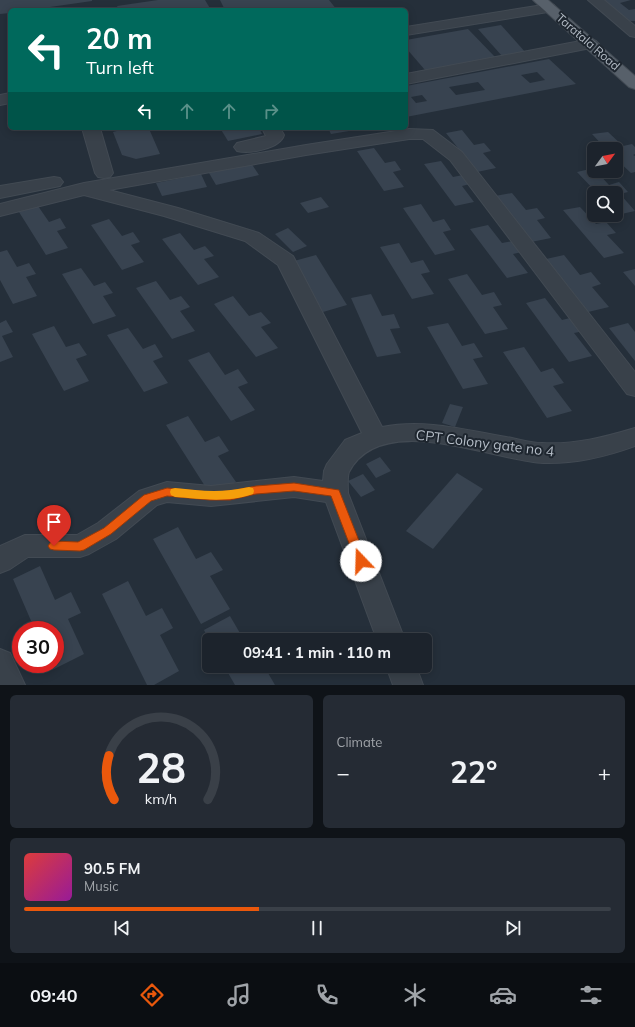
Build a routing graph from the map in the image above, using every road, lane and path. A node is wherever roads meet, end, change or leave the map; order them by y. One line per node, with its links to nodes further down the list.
1 (595, 0): 4 (street)
2 (548, 3): 3 (street); 5 (main road, Taratala Road); 6 (main road)
3 (408, 31)
4 (634, 31)
5 (591, 44): 7 (street); 8 (main road, Taratala Road)
6 (635, 69)
7 (408, 79)
8 (635, 84)
9 (92, 130): 11 (street)
10 (272, 130): 11 (street)
11 (104, 173): 13 (street)
12 (84, 189): 14 (street); 15 (street); 16 (street)
13 (0, 192)
14 (0, 210)
15 (635, 388)
16 (376, 436): 17 (street, CPT Colony gate no 4); 18 (street, CPT Colony gate no 4)
17 (635, 437)
18 (335, 493): 19 (street); 20 (street, CPT Colony gate no 4)
19 (0, 561)
20 (388, 633)
21 (0, 663): 23 (street)
22 (404, 673): 24 (street)
23 (10, 685)
24 (408, 685)

